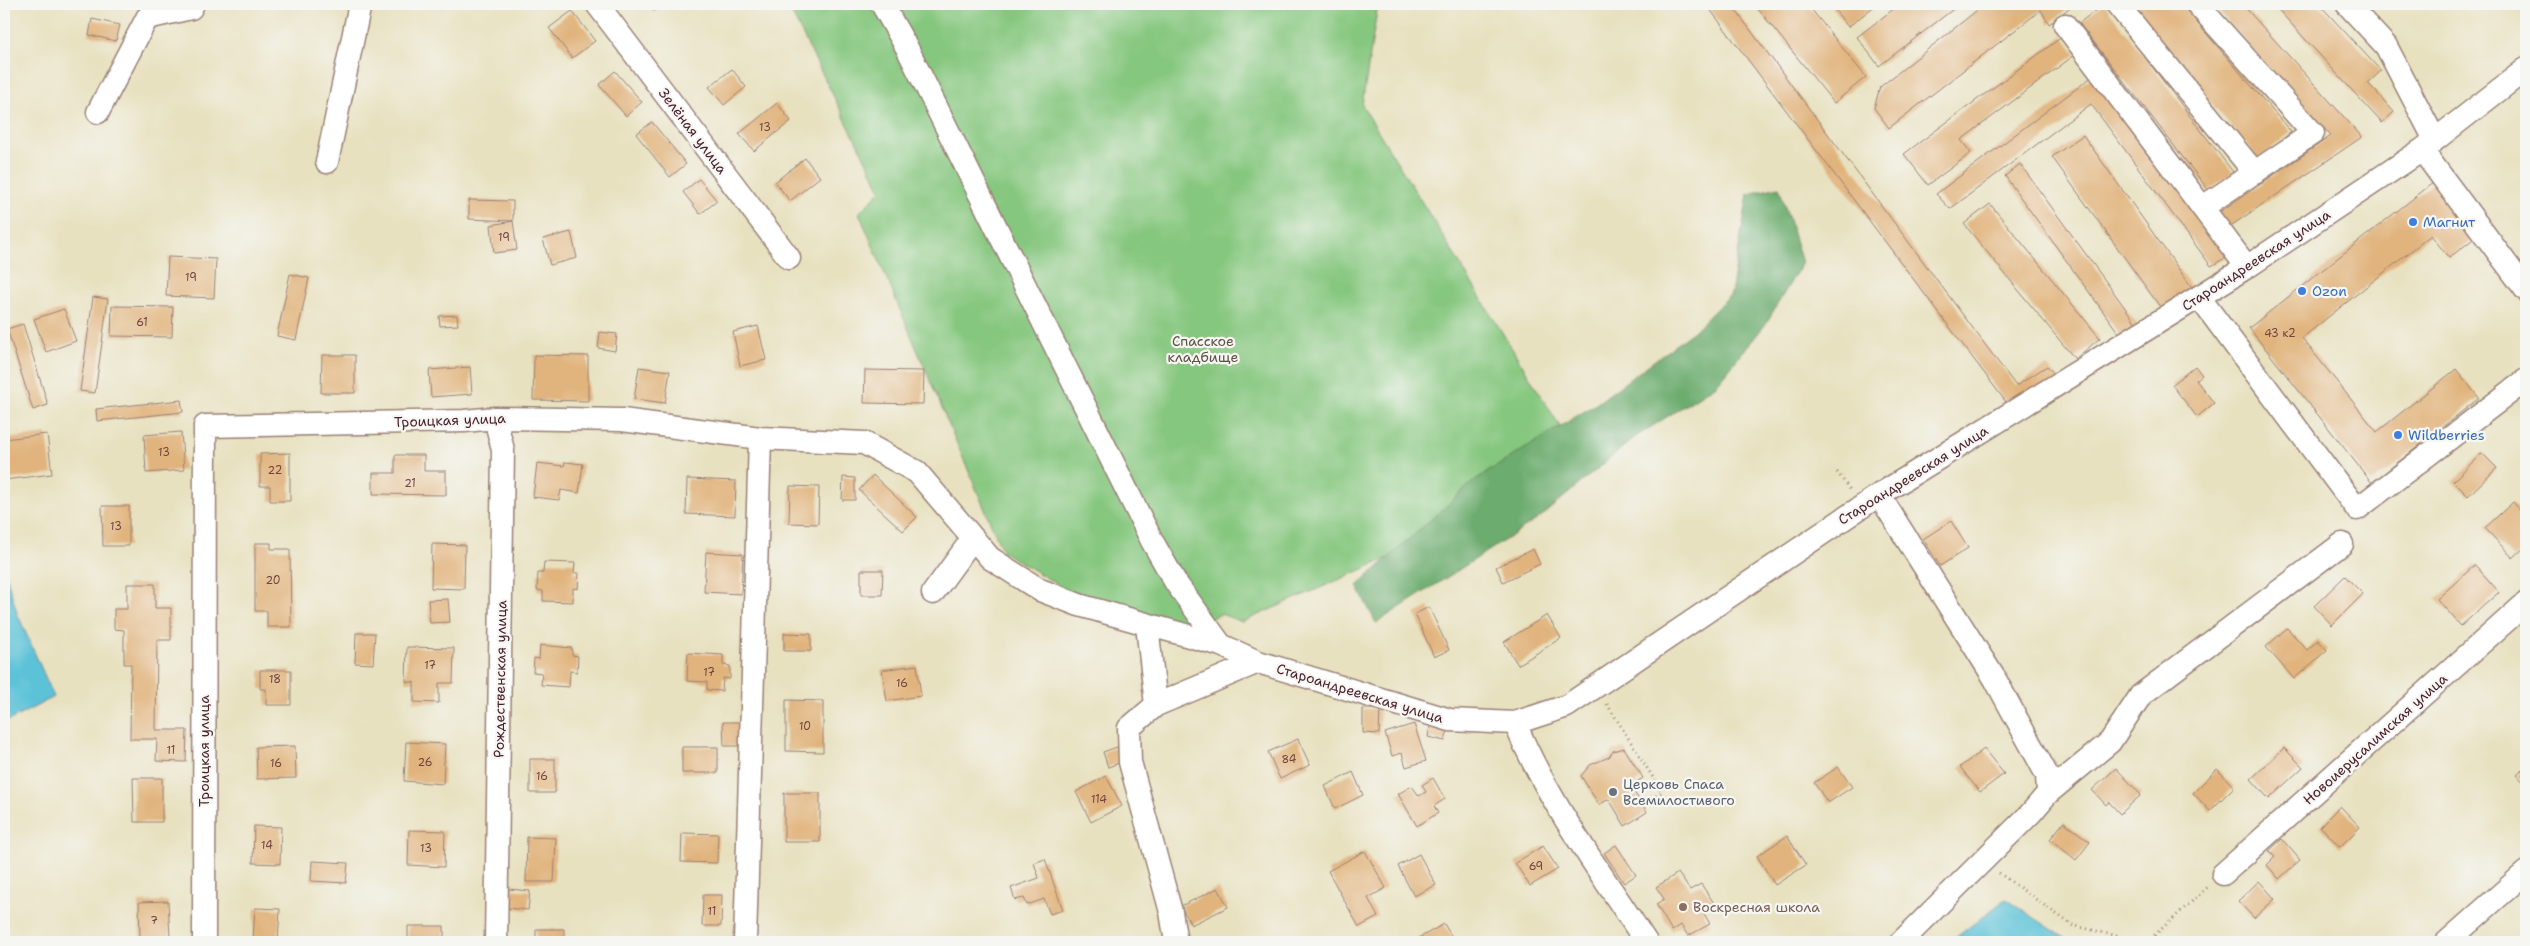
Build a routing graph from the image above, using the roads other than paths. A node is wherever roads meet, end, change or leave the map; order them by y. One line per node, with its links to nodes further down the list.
1 (193, 4): 10 (street)
2 (360, 4): 12 (street)
3 (597, 4): 15 (street, Зелёная улица)
4 (882, 4): 28 (street)
5 (2117, 4): 13 (street)
6 (2198, 4): 13 (street)
7 (2347, 4): 11 (street)
8 (2065, 24): 14 (street)
9 (2526, 69): 11 (street, Староандреевская улица)
10 (98, 112)
11 (2429, 145): 16 (street, Староандреевская улица); 17 (street)
12 (327, 162)
13 (2255, 173): 14 (street)
14 (2203, 207): 16 (street)
15 (789, 258)
16 (2247, 267): 18 (street, Староандреевская улица)
17 (2523, 279)
18 (2199, 297): 19 (street); 22 (street, Староандреевская улица)
19 (2526, 380)
20 (495, 418): 21 (street, Троицкая улица); 35 (street, Троицкая улица); 36 (street, Рождественская улица)
21 (760, 438): 23 (street, Троицкая улица); 37 (street)
22 (1879, 494): 31 (street, Староандреевская улица); 32 (street)
23 (974, 538): 25 (street); 27 (street, Троицкая улица)
24 (2342, 544): 32 (street)
25 (933, 593)
26 (2526, 603): 34 (street, Новоиерусалимская улица)
27 (1147, 625): 28 (street, Троицкая улица); 30 (street)
28 (1221, 644): 29 (street, Староандреевская улица)
29 (1258, 662): 30 (street); 31 (street, Староандреевская улица)
30 (1156, 705): 38 (street)
31 (1515, 723): 39 (street)
32 (2048, 793): 40 (street)
33 (2526, 872): 41 (street)
34 (2223, 874)
35 (204, 942)
36 (496, 942)
37 (745, 942)
38 (1176, 942)
39 (1646, 942)
40 (1901, 942)
41 (2447, 942)

